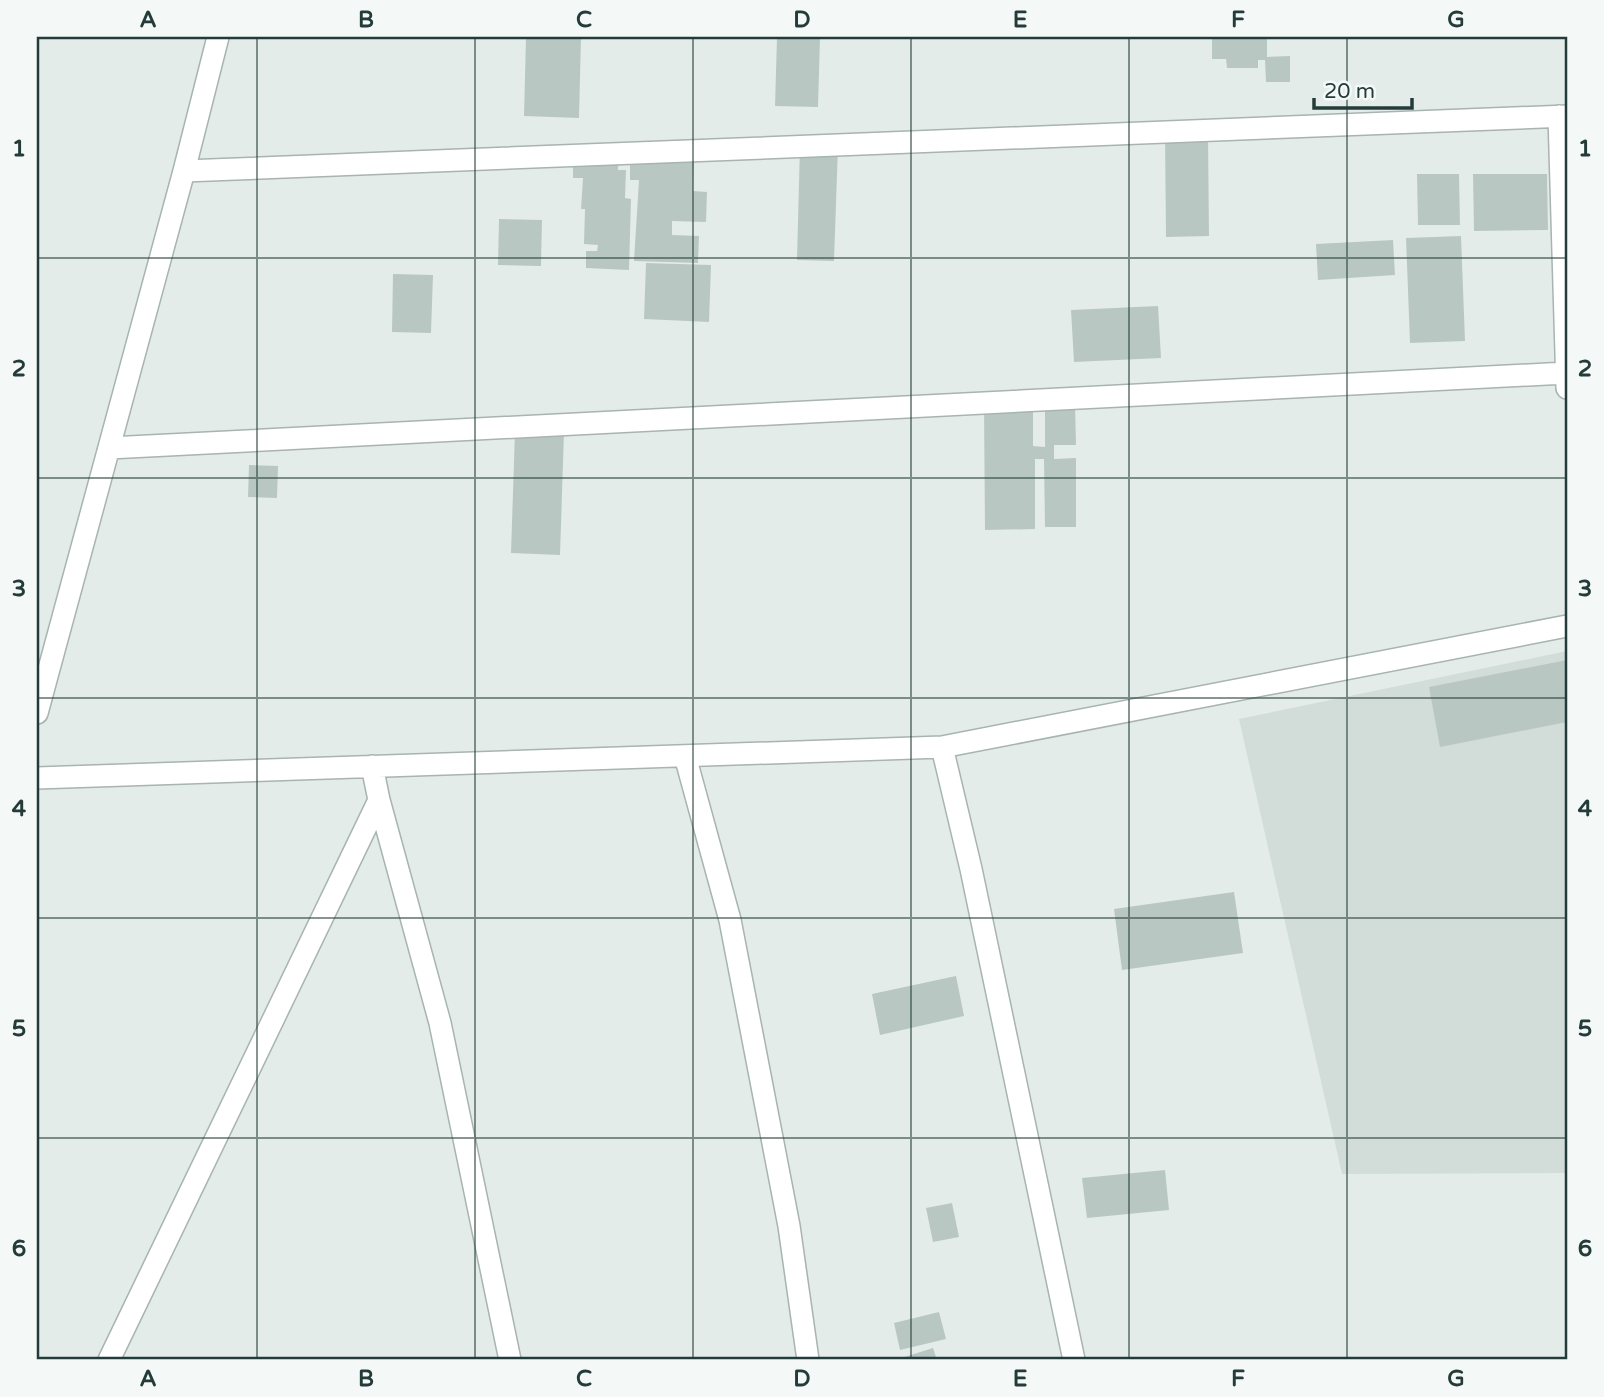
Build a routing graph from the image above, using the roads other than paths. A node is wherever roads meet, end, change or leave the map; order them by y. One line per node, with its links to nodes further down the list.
1 (218, 37): 3 (street)
2 (1563, 116): 3 (street); 4 (street)
3 (184, 171): 5 (street)
4 (1567, 381): 5 (street)
5 (109, 447): 7 (street)
6 (1567, 626): 8 (street)
7 (37, 713)
8 (942, 747): 9 (street); 16 (street)
9 (684, 756): 10 (street); 15 (street)
10 (372, 766): 11 (street); 12 (street)
11 (37, 778)
12 (379, 800): 13 (street); 14 (street)
13 (109, 1360)
14 (510, 1360)
15 (808, 1360)
16 (1074, 1360)

